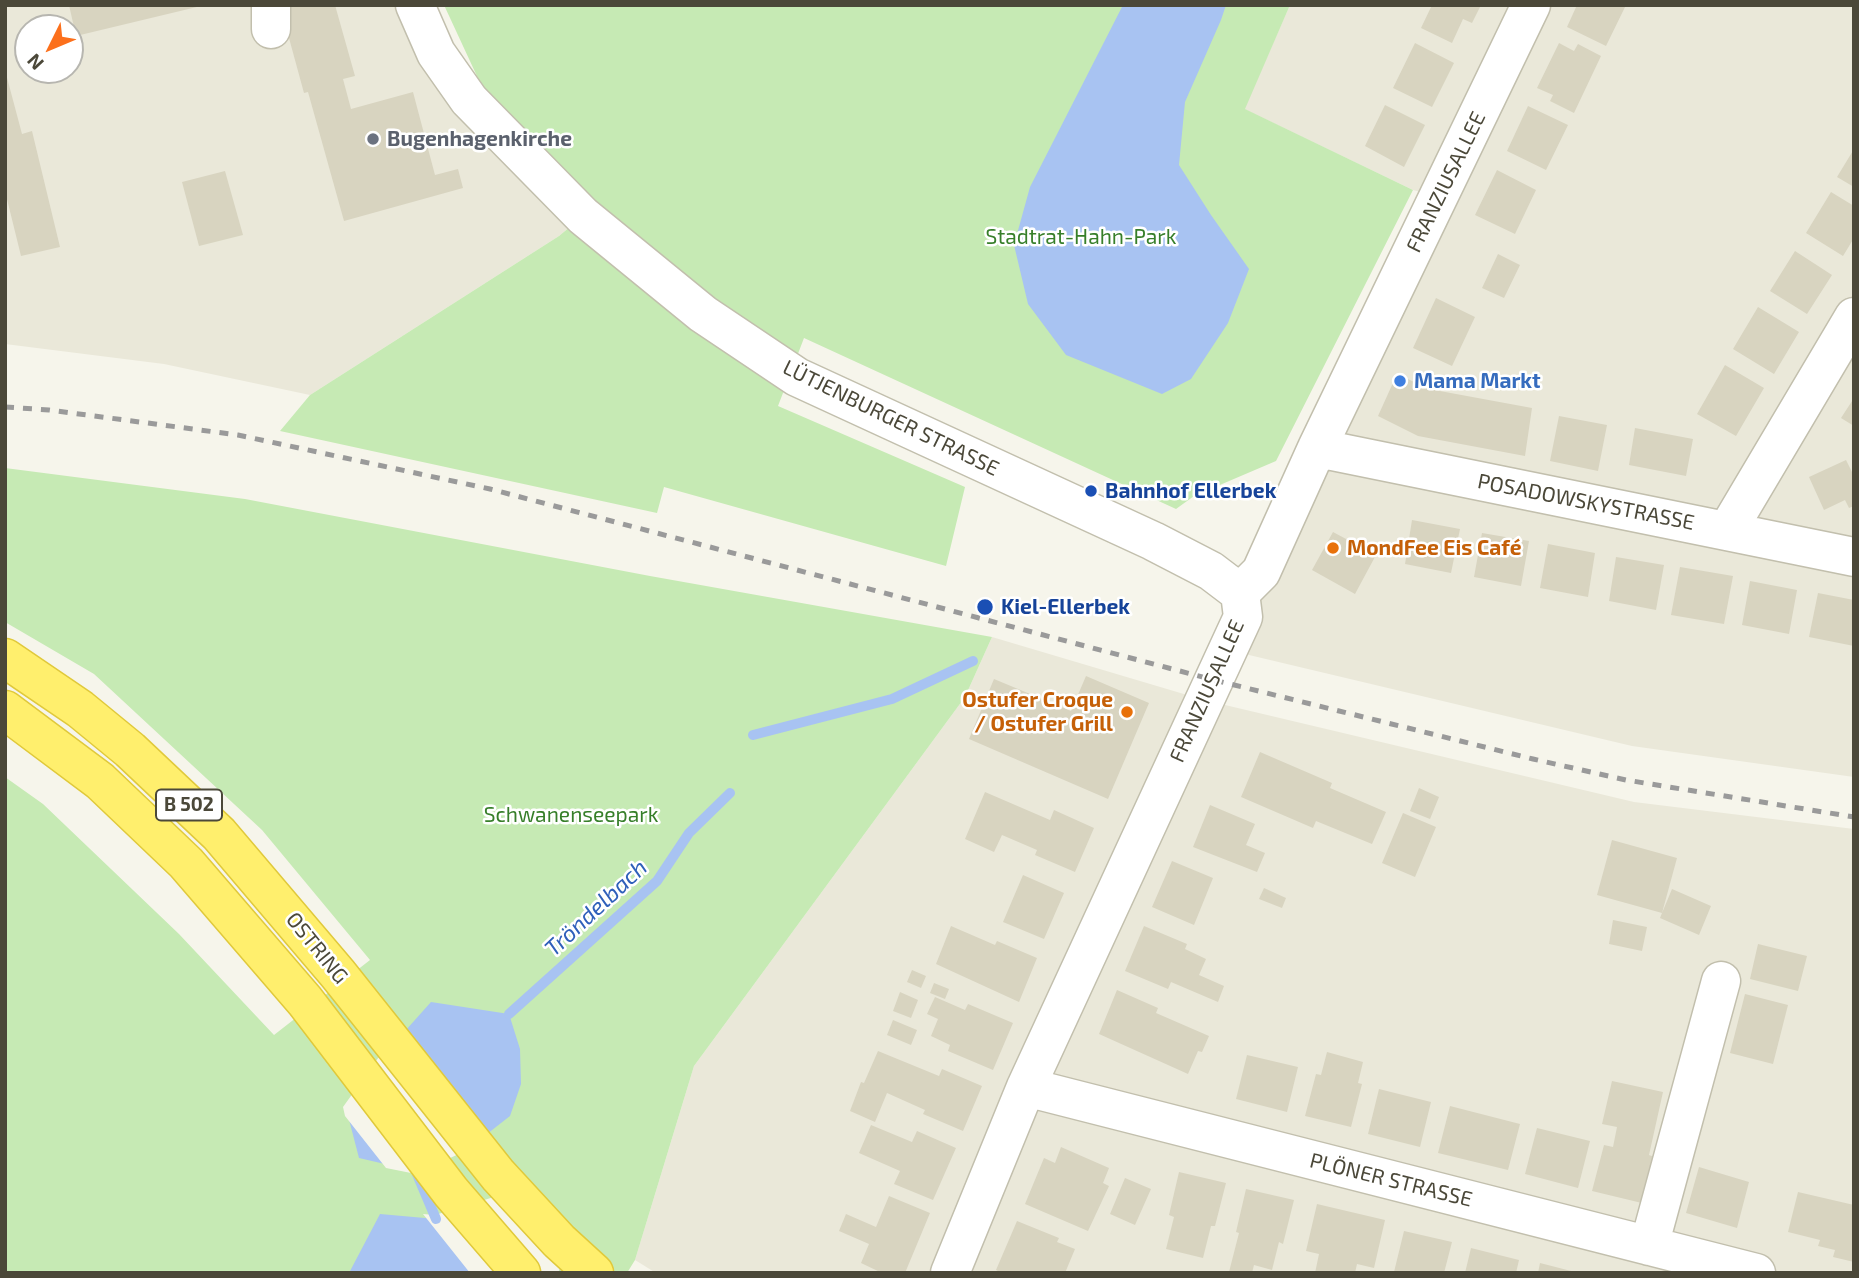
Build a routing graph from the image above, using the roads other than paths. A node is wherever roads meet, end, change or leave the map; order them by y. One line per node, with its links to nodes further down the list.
1 (415, 5): 7 (street, LÜTJENBURGER STRASSE)
2 (1531, 5): 4 (street, FRANZIUSALLEE)
3 (1854, 317): 5 (street)
4 (1317, 448): 5 (street, POSADOWSKYSTRASSE); 7 (street, FRANZIUSALLEE)
5 (1727, 531): 6 (street, POSADOWSKYSTRASSE)
6 (1854, 557)
7 (1240, 593): 11 (street, FRANZIUSALLEE)
8 (5, 658): 14 (highway, OSTRING / B 502)
9 (5, 710): 13 (highway, OSTRING / B 502)
10 (1721, 981): 12 (street)
11 (1026, 1087): 12 (street, PLÖNER STRASSE); 15 (street, FRANZIUSALLEE)
12 (1649, 1246): 16 (street, PLÖNER STRASSE)
13 (522, 1273)
14 (594, 1273)
15 (950, 1273)
16 (1756, 1273)

